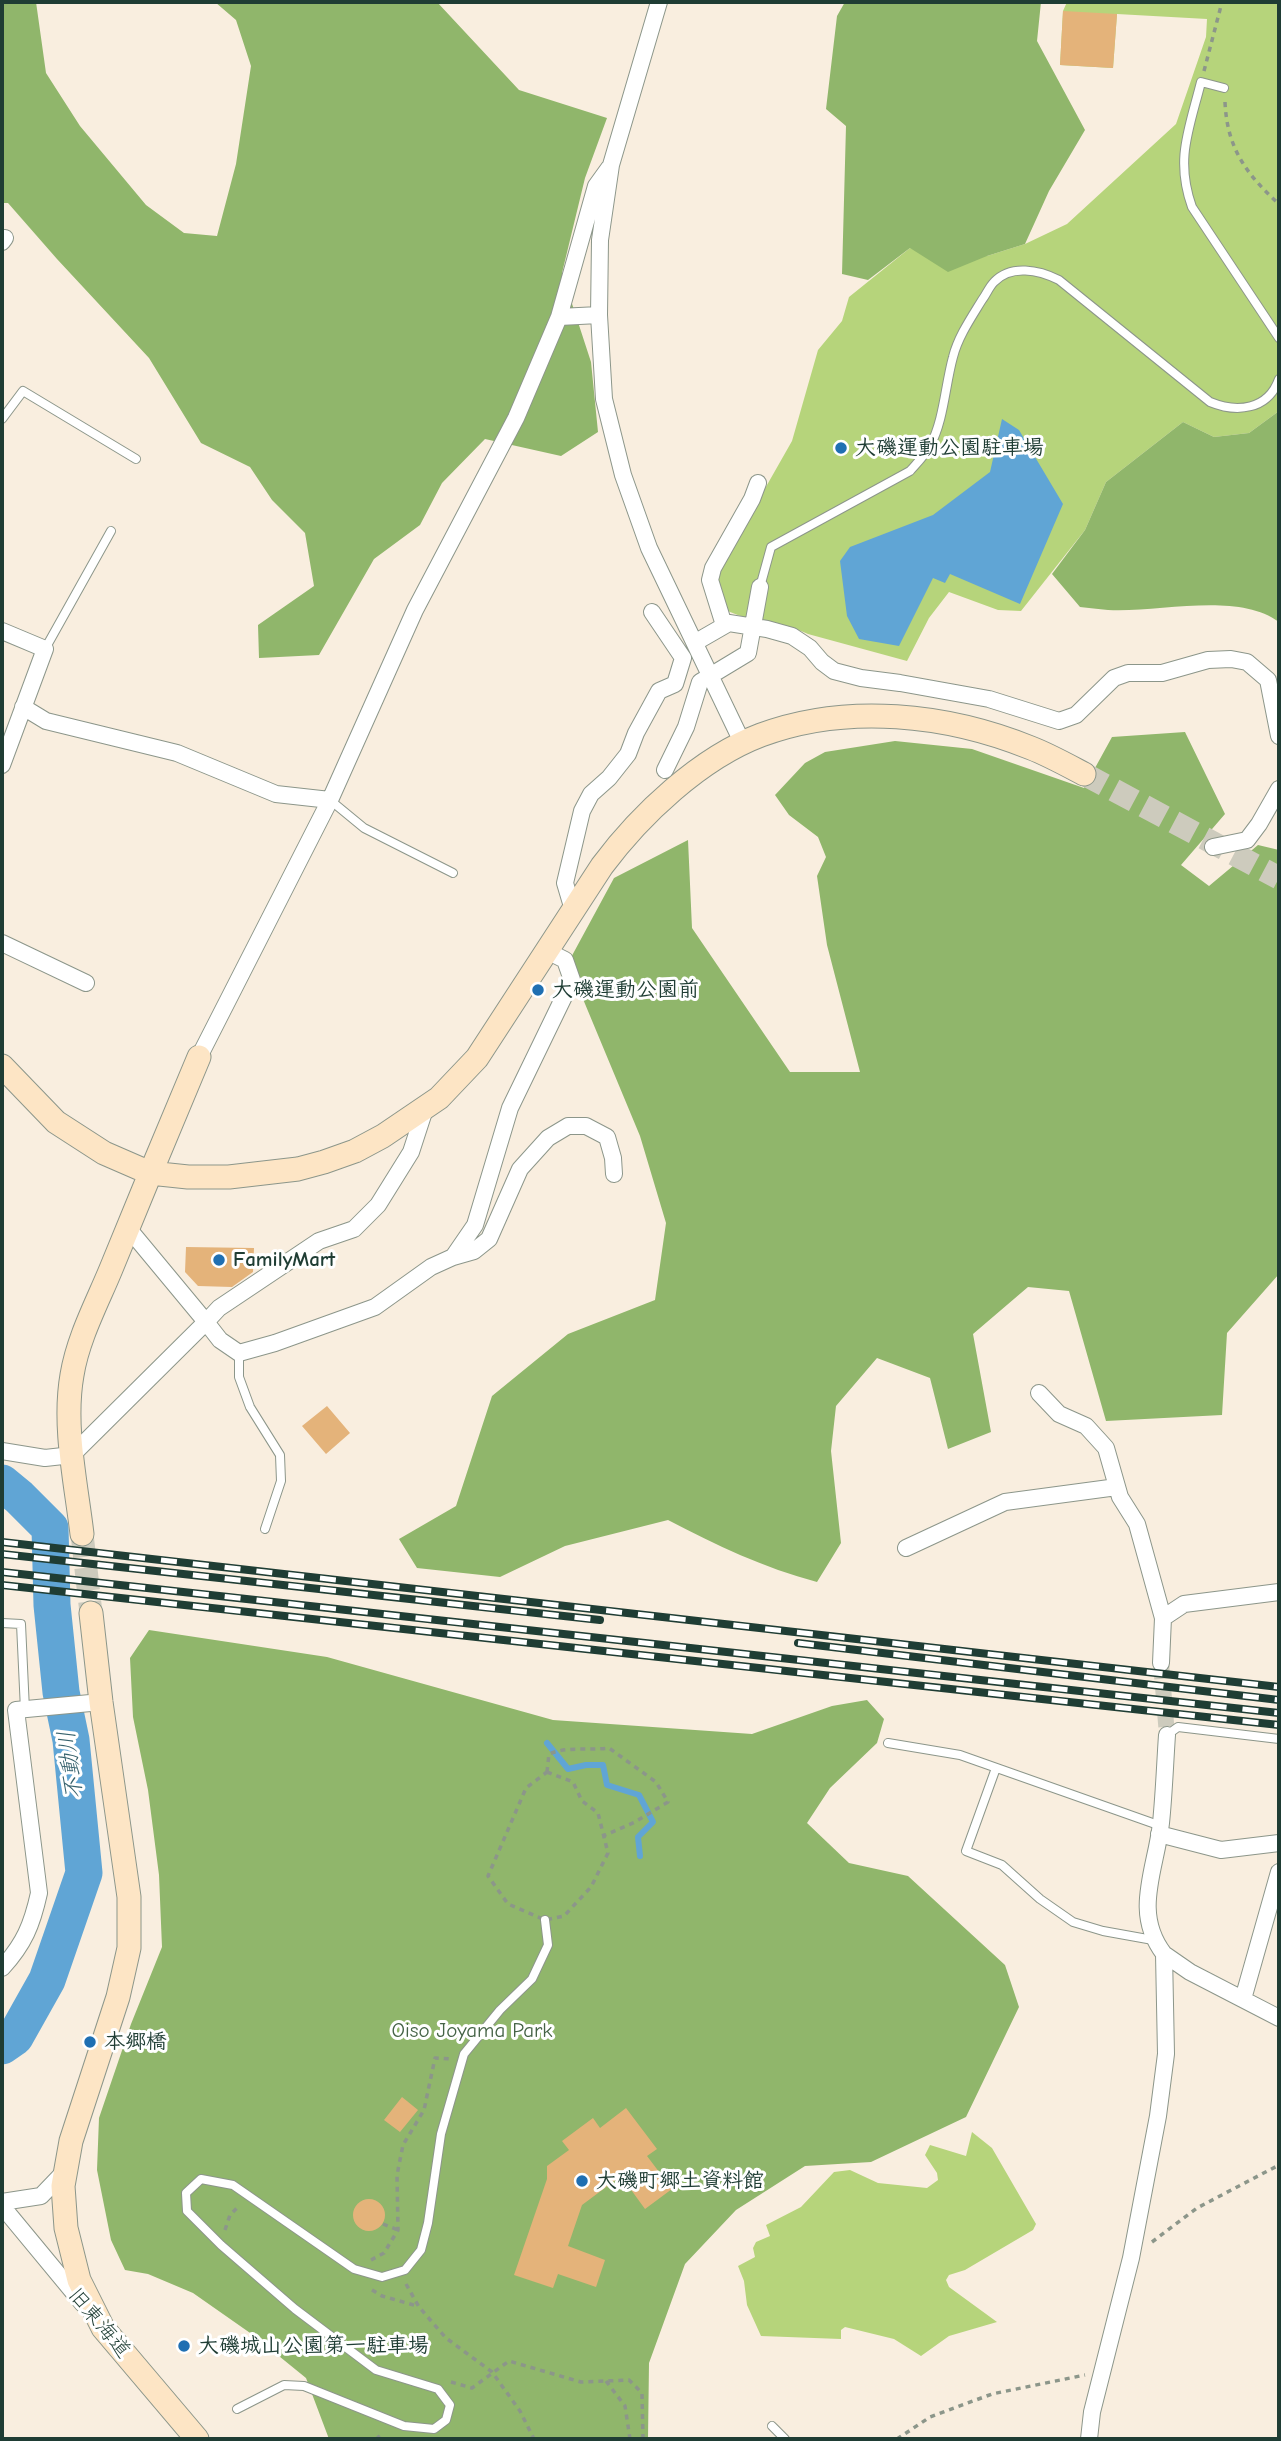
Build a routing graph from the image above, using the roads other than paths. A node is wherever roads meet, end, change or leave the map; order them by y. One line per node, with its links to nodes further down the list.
1 (649, 2): 3 (street)
2 (659, 2): 3 (street)
3 (649, 34): 5 (street)
4 (1224, 88): 8 (lane)
5 (611, 165): 6 (street); 7 (street)
6 (599, 315): 7 (street); 19 (street)
7 (559, 317): 29 (street)
8 (1279, 338)
9 (1279, 379): 14 (lane)
10 (2, 419): 11 (lane)
11 (136, 459)
12 (758, 483): 16 (street)
13 (111, 531): 20 (lane)
14 (761, 587): 17 (street)
15 (652, 612): 32 (street)
16 (724, 625): 17 (street); 19 (street)
17 (752, 628): 21 (street); 23 (street)
18 (2, 631): 20 (street)
19 (696, 642): 21 (street)
20 (45, 649): 22 (street)
21 (710, 675): 24 (street); 26 (street)
22 (23, 707): 25 (street); 29 (street)
23 (1279, 736)
24 (743, 744): 27 (street); 32 (street)
25 (2, 765)
26 (665, 771)
27 (1084, 774)
28 (1279, 789): 30 (street)
29 (330, 800): 31 (lane); 36 (street)
30 (1213, 847)
31 (453, 873)
32 (573, 910): 34 (street)
33 (2, 943): 35 (street)
34 (547, 951): 38 (street); 42 (street)
35 (86, 983)
36 (199, 1057): 39 (street)
37 (2, 1066): 39 (street)
38 (425, 1109): 39 (street); 43 (street)
39 (150, 1173): 41 (street)
40 (614, 1174): 42 (street)
41 (128, 1228): 43 (street); 47 (street)
42 (453, 1257): 44 (street)
43 (206, 1322): 44 (street); 47 (street)
44 (239, 1353): 49 (lane)
45 (1039, 1393): 48 (street)
46 (2, 1451): 47 (street)
47 (72, 1455): 50 (street)
48 (1117, 1488): 51 (street); 54 (street)
49 (265, 1530)
50 (82, 1534)
51 (906, 1548)
52 (1279, 1592): 54 (street)
53 (92, 1613): 57 (street)
54 (1163, 1618): 56 (street)
55 (2, 1623): 58 (lane)
56 (1161, 1663)
57 (96, 1702): 58 (street); 72 (street)
58 (25, 1710): 69 (street)
59 (1167, 1735): 60 (lane); 63 (street)
60 (1279, 1739)
61 (888, 1743): 62 (lane)
62 (996, 1768): 63 (lane); 67 (lane)
63 (1160, 1830): 64 (street); 67 (street)
64 (1279, 1843)
65 (1279, 1872): 70 (street)
66 (545, 1920): 75 (lane)
67 (1153, 1940): 68 (street)
68 (1164, 1954): 70 (street); 79 (street)
69 (2, 1968)
70 (1243, 1999): 71 (street)
71 (1279, 2018)
72 (66, 2170): 73 (street); 74 (street)
73 (2, 2204): 74 (street, 旧東海道)
74 (103, 2328): 77 (street, 旧東海道)
75 (237, 2409)
76 (772, 2426): 78 (lane)
77 (197, 2439)
78 (785, 2439)
79 (1089, 2439)

